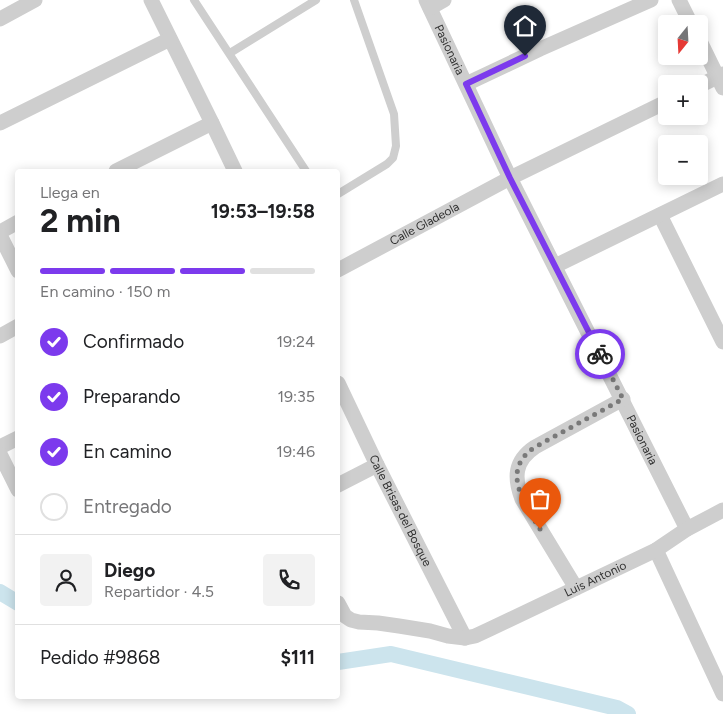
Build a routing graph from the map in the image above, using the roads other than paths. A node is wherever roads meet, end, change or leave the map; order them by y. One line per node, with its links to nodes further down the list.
1 (35, 0): 11 (street)
2 (151, 0): 12 (street)
3 (194, 0): 13 (lane)
4 (316, 0): 13 (lane)
5 (354, 0): 26 (lane)
6 (444, 0): 9 (street)
7 (651, 0): 16 (street)
8 (679, 0): 10 (street)
9 (428, 4): 16 (street, Pasionaria)
10 (686, 15)
11 (0, 18)
12 (170, 39): 19 (street); 20 (street)
13 (230, 53): 23 (lane)
14 (708, 56): 15 (street)
15 (721, 80): 17 (street)
16 (466, 84): 24 (street, Pasionaria)
17 (708, 84)
18 (658, 106): 24 (street, Calle Gladeola)
19 (0, 123)
20 (212, 123): 21 (street); 22 (street)
21 (120, 169)
22 (234, 169)
23 (305, 169)
24 (510, 178): 31 (street, Pasionaria); 32 (street, Calle Gladeola)
25 (723, 184): 27 (street)
26 (340, 193)
27 (660, 215): 31 (street); 35 (street)
28 (15, 224): 29 (street)
29 (0, 233): 30 (street)
30 (15, 265)
31 (555, 266): 37 (street, Pasionaria)
32 (340, 269)
33 (15, 328): 34 (street)
34 (0, 336)
35 (723, 342)
36 (340, 387): 41 (street, Calle Brisas del Bosque)
37 (623, 399): 45 (street, Pasionaria); 47 (street)
38 (15, 440): 39 (street)
39 (0, 447)
40 (0, 454): 42 (street)
41 (377, 465): 43 (street); 49 (street, Calle Brisas del Bosque)
42 (15, 484)
43 (340, 484)
44 (723, 510): 45 (street, Luis Antonio)
45 (688, 529): 46 (street, Luis Antonio)
46 (656, 550): 47 (street, Luis Antonio); 50 (street)
47 (576, 588): 49 (street, Luis Antonio)
48 (340, 608): 49 (street)
49 (464, 638)
50 (723, 694)

